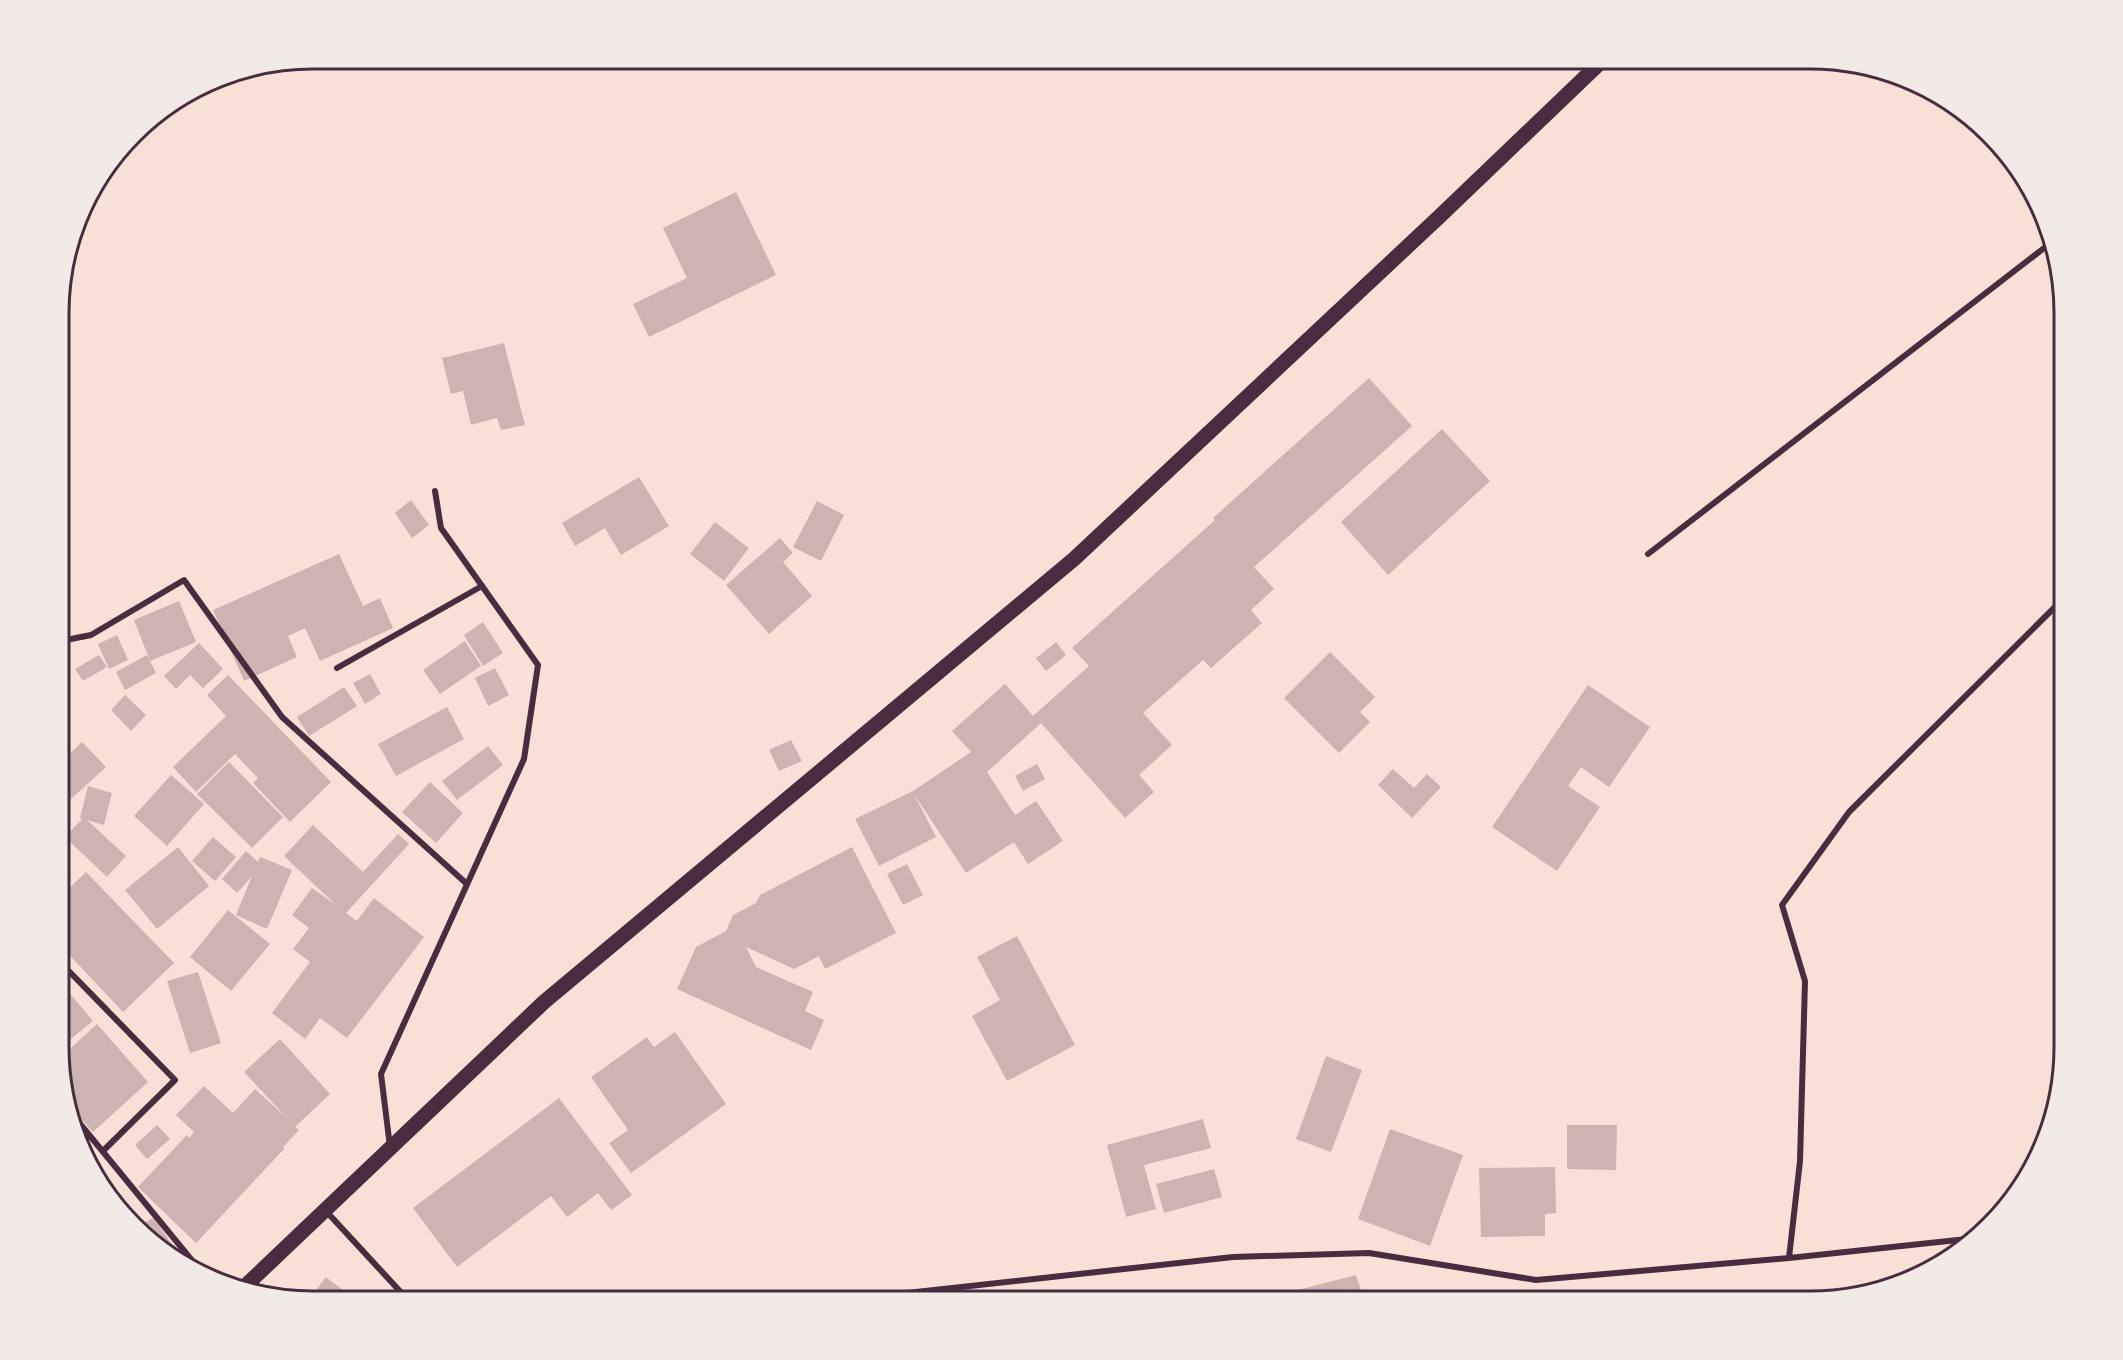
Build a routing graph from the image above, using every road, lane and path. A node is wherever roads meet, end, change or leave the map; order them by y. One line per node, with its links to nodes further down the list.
1 (1593, 69): 12 (main road)
2 (2045, 247): 4 (street)
3 (435, 491): 5 (street)
4 (1648, 554)
5 (482, 586): 8 (street); 9 (street)
6 (2054, 608): 17 (street)
7 (69, 639): 9 (street)
8 (337, 668)
9 (467, 884): 12 (street)
10 (69, 971): 13 (street)
11 (83, 1127): 13 (street)
12 (390, 1147): 14 (main road)
13 (103, 1151): 16 (street)
14 (325, 1209): 18 (main road); 19 (street)
15 (1958, 1240): 17 (street)
16 (189, 1257)
17 (1789, 1258): 20 (street)
18 (249, 1283)
19 (400, 1291)
20 (925, 1291)

